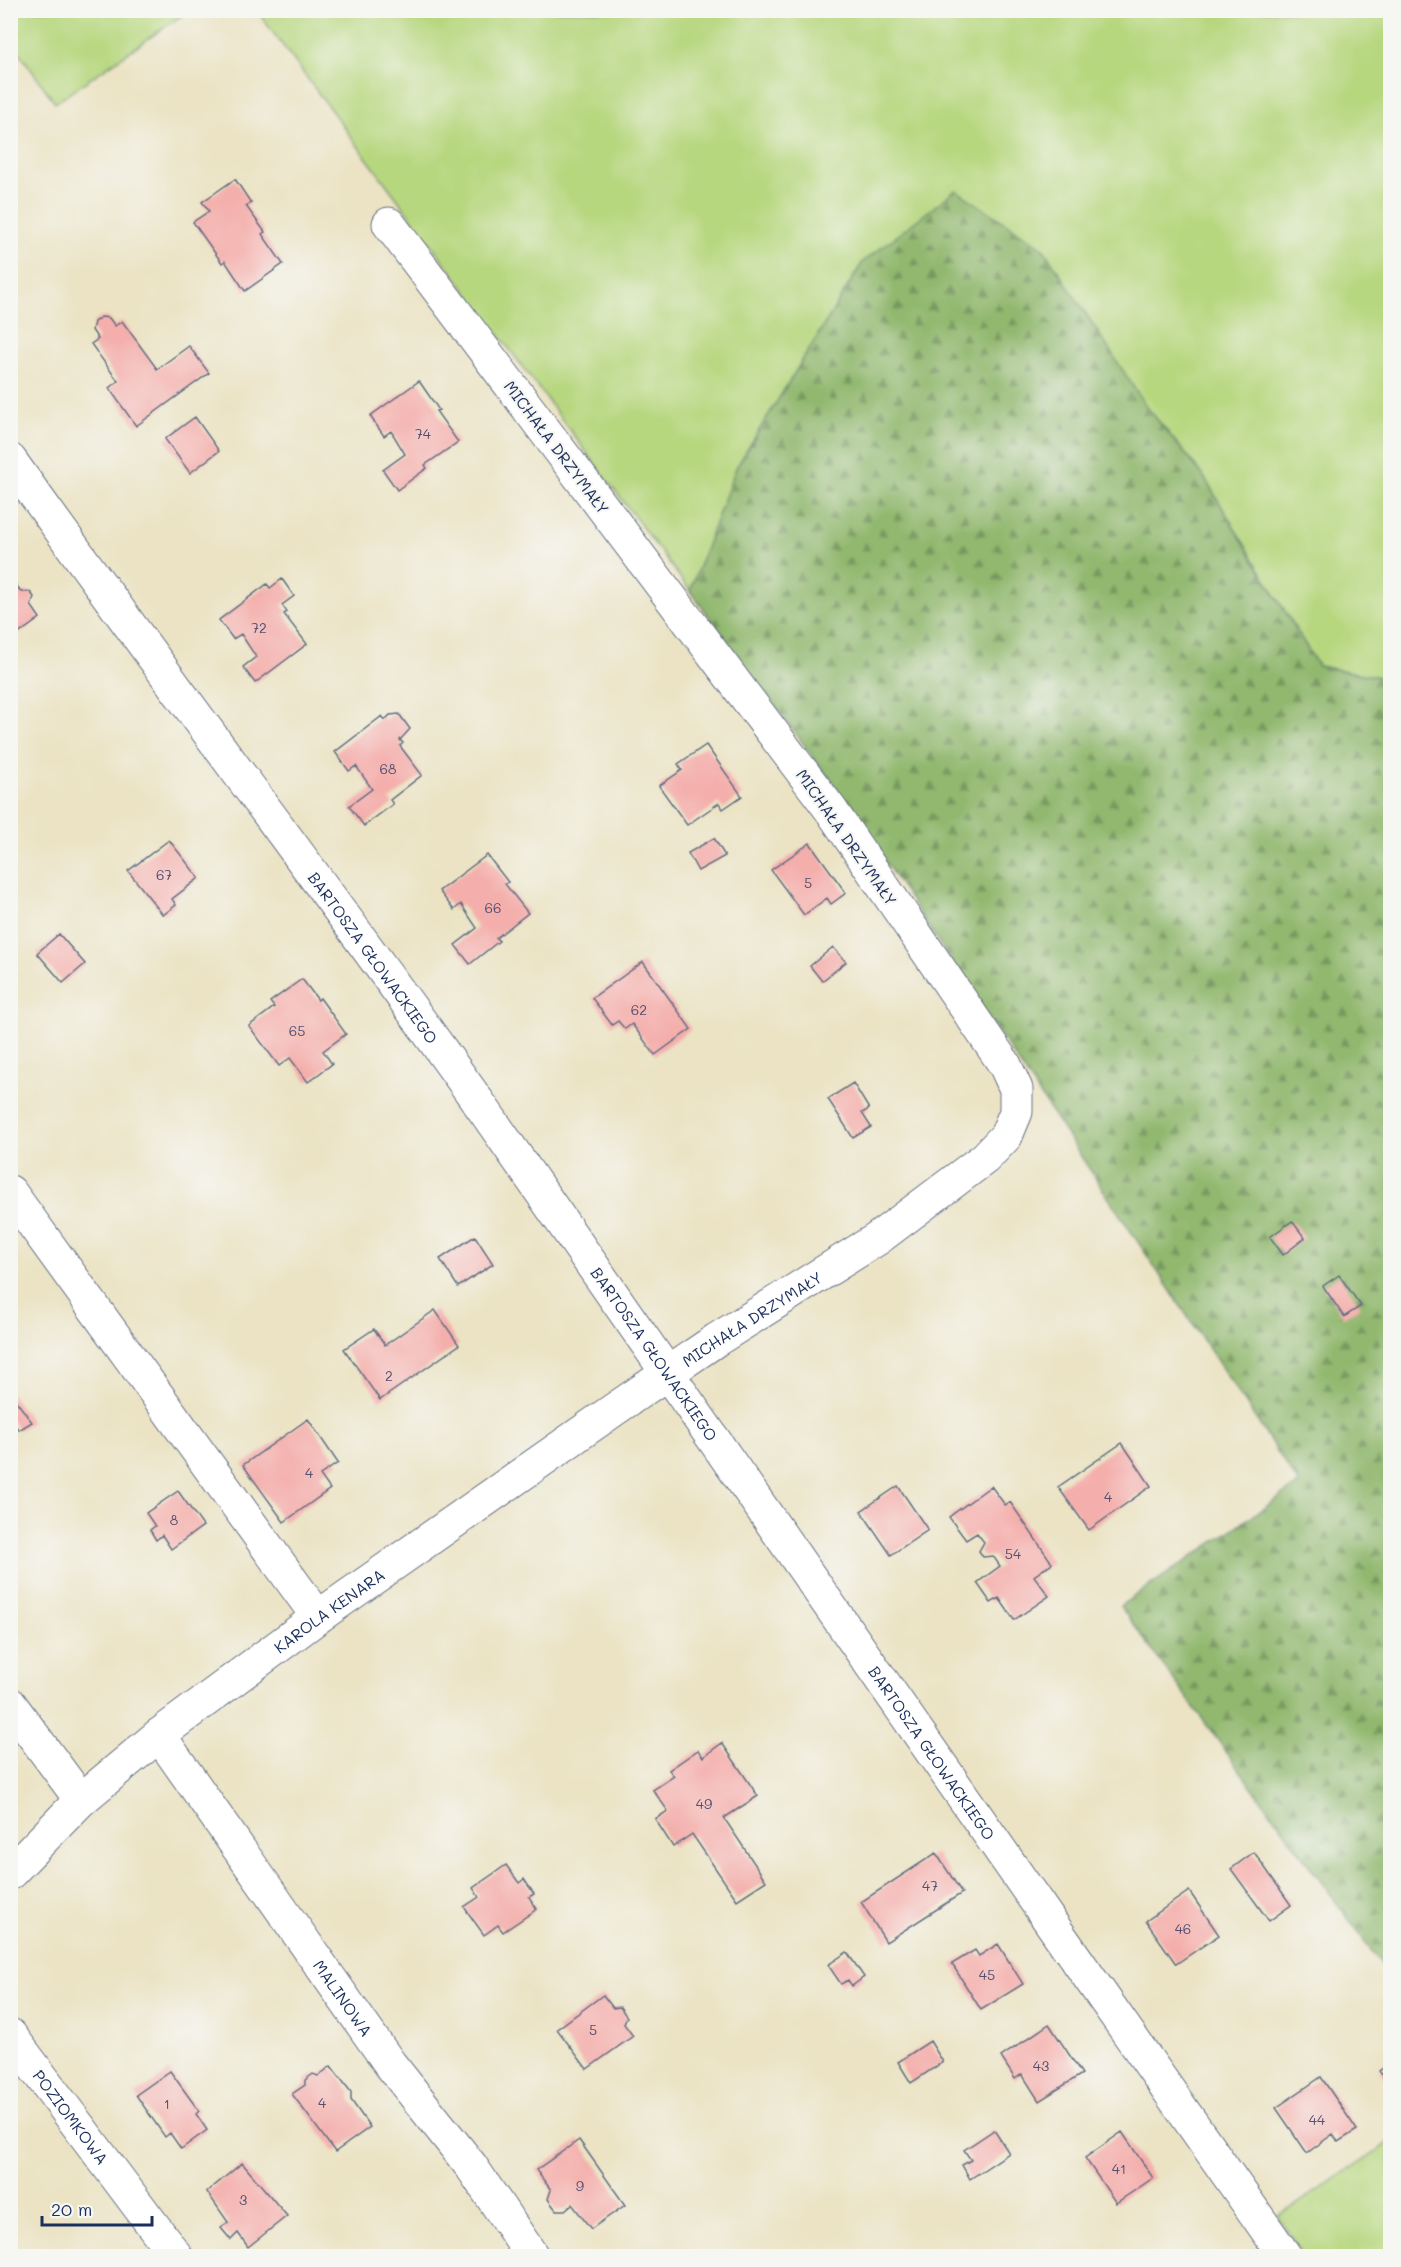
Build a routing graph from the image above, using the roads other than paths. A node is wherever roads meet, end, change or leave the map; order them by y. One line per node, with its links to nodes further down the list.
1 (389, 224): 4 (street, MICHAŁA DRZYMAŁY)
2 (10, 460): 4 (street, BARTOSZA GŁOWACKIEGO)
3 (10, 1192): 5 (street)
4 (669, 1373): 5 (street, KAROLA KENARA); 13 (street, BARTOSZA GŁOWACKIEGO)
5 (318, 1617): 7 (street, KAROLA KENARA)
6 (10, 1704): 8 (street)
7 (159, 1735): 8 (street, KAROLA KENARA); 12 (street, MALINOWA)
8 (81, 1800): 9 (street, KAROLA KENARA)
9 (10, 1873)
10 (10, 2035): 11 (street, POZIOMKOWA)
11 (176, 2256)
12 (532, 2256)
13 (1285, 2256)

